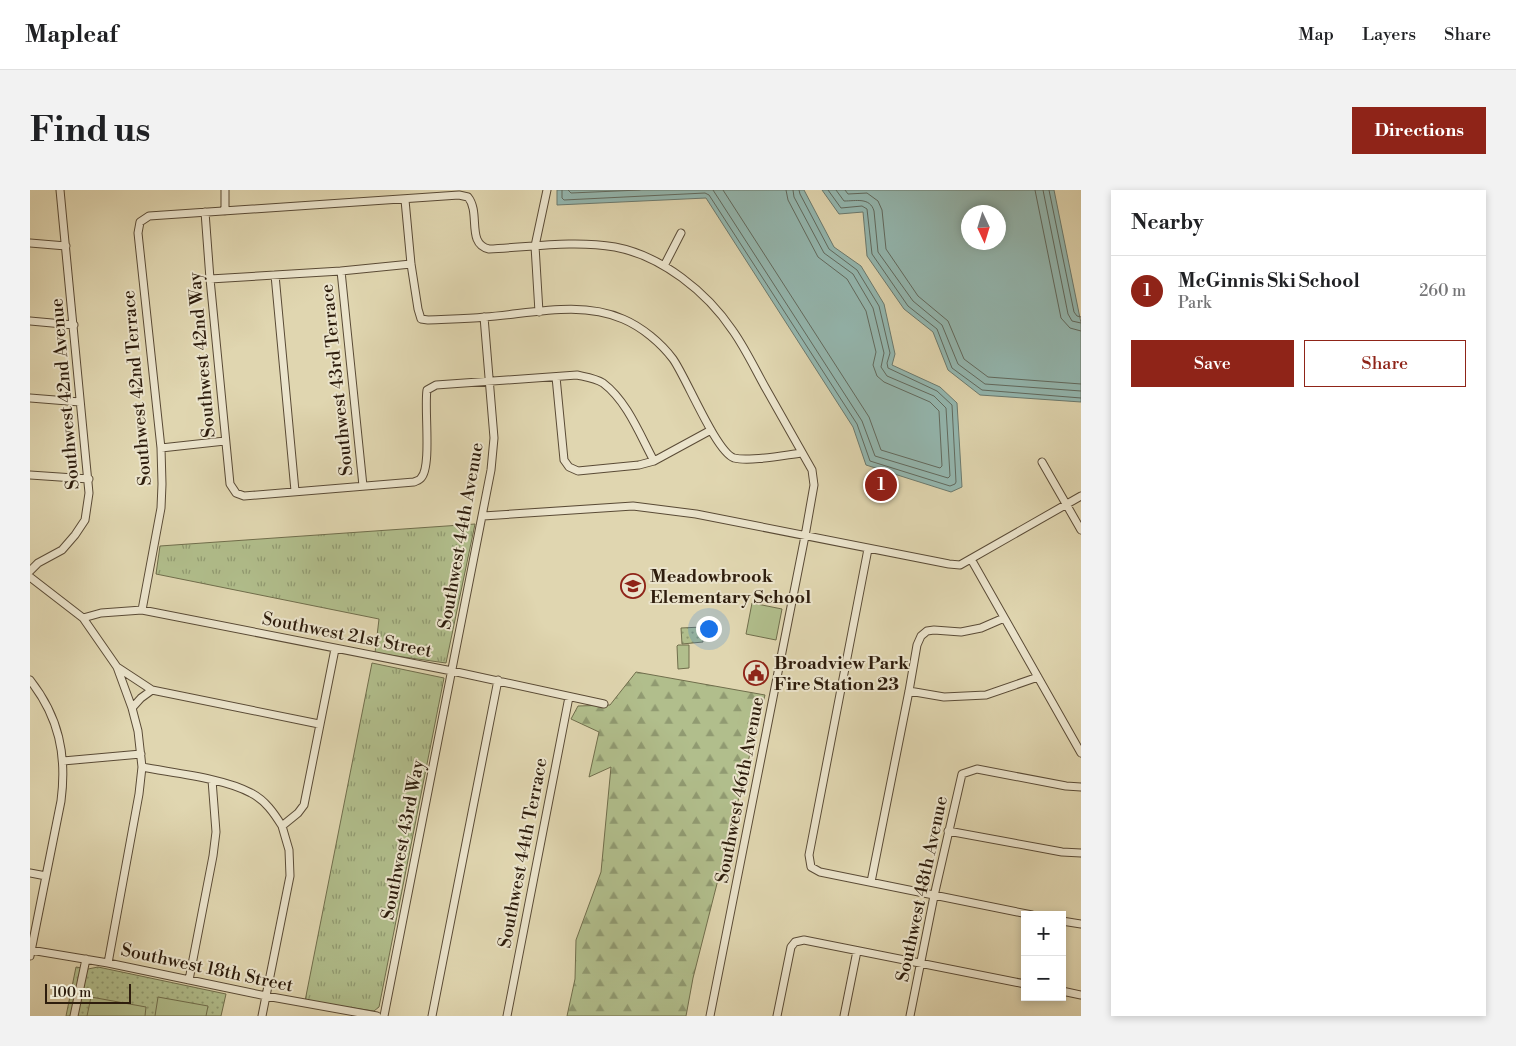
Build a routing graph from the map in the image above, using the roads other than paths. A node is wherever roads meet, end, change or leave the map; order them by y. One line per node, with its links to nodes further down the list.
1 (60, 190): 9 (street, Southwest 42nd Avenue)
2 (225, 190): 5 (street)
3 (546, 190): 10 (street)
4 (406, 200): 5 (street); 10 (street, Southwest 46th Avenue); 11 (street)
5 (225, 211): 6 (street)
6 (205, 212): 15 (street, Southwest 42nd Way); 26 (street, Southwest 42nd Terrace)
7 (681, 233): 12 (street)
8 (30, 244): 9 (street)
9 (66, 246): 19 (street, Southwest 42nd Avenue)
10 (535, 246): 12 (street, Southwest 46th Avenue); 16 (street)
11 (411, 264): 13 (street); 17 (street)
12 (664, 266): 27 (street, Southwest 46th Avenue)
13 (342, 271): 14 (street); 32 (street, Southwest 43rd Terrace)
14 (275, 275): 15 (street); 33 (street)
15 (210, 279): 25 (street, Southwest 42nd Way)
16 (539, 312): 17 (street); 24 (street)
17 (484, 317): 21 (street, Southwest 44th Avenue)
18 (30, 321): 19 (street)
19 (74, 325): 23 (street, Southwest 42nd Avenue)
20 (556, 377): 21 (street); 28 (street); 28 (street)
21 (490, 382): 32 (street); 36 (street, Southwest 44th Avenue)
22 (30, 398): 23 (street)
23 (80, 402): 31 (street, Southwest 42nd Avenue)
24 (711, 430): 27 (street); 28 (street)
25 (225, 441): 26 (street); 33 (street, Southwest 42nd Way)
26 (160, 448): 43 (street, Southwest 42nd Terrace)
27 (802, 453): 38 (street, Southwest 46th Avenue)
28 (654, 461)
29 (1042, 462): 35 (street)
30 (30, 475): 31 (street)
31 (89, 479): 41 (street, Southwest 42nd Avenue)
32 (363, 486): 33 (street)
33 (295, 491)
34 (1081, 496): 35 (street)
35 (1067, 505): 37 (street); 40 (street)
36 (483, 516): 38 (street); 48 (street, Southwest 44th Avenue)
37 (1081, 530)
38 (805, 536): 39 (street); 90 (street, Southwest 46th Avenue)
39 (868, 549): 40 (street); 69 (street)
40 (971, 559): 45 (street)
41 (30, 571)
42 (30, 577): 44 (street)
43 (142, 610): 44 (street, Southwest 21st Street); 46 (street, Southwest 21st Street)
44 (82, 618): 47 (street)
45 (1004, 618): 49 (street); 53 (street)
46 (334, 648): 48 (street, Southwest 21st Street); 57 (street)
47 (116, 667): 52 (street); 56 (street)
48 (452, 671): 51 (street, Southwest 21st Street); 87 (street, Southwest 43rd Way)
49 (1038, 677): 53 (street); 59 (street)
50 (30, 680): 60 (street)
51 (498, 680): 54 (street, Southwest 21st Street); 88 (street)
52 (152, 690): 56 (street); 57 (street)
53 (909, 691): 69 (street)
54 (569, 696): 55 (street, Southwest 21st Street); 89 (street, Southwest 44th Terrace)
55 (604, 704)
56 (132, 708): 58 (street)
57 (319, 724): 64 (street)
58 (141, 754): 60 (street); 61 (street)
59 (1081, 754)
60 (63, 761): 68 (street)
61 (142, 767): 62 (street); 77 (street)
62 (212, 780): 64 (street); 79 (street)
63 (1081, 787): 65 (street, Southwest 48th Avenue)
64 (282, 826): 83 (street)
65 (948, 831): 66 (street); 70 (street, Southwest 48th Avenue)
66 (1081, 853)
67 (30, 873): 68 (street)
68 (46, 876): 74 (street)
69 (871, 882): 70 (street)
70 (934, 896): 71 (street); 78 (street, Southwest 48th Avenue)
71 (1021, 913)
72 (1066, 921): 73 (street)
73 (1081, 924)
74 (30, 952): 76 (street, Southwest 18th Street)
75 (857, 952): 78 (street); 91 (street); 92 (street)
76 (86, 959): 77 (street, Southwest 18th Street); 84 (street)
77 (108, 963): 79 (street, Southwest 18th Street)
78 (921, 964): 80 (street); 93 (street, Southwest 48th Avenue)
79 (189, 980): 83 (street, Southwest 18th Street)
80 (1021, 983)
81 (1066, 992): 82 (street)
82 (1081, 995)
83 (266, 996): 85 (street); 86 (street, Southwest 18th Street)
84 (74, 1016)
85 (262, 1016)
86 (377, 1016)
87 (384, 1016)
88 (432, 1016)
89 (508, 1016)
90 (710, 1016)
91 (777, 1016)
92 (844, 1016)
93 (910, 1016)

